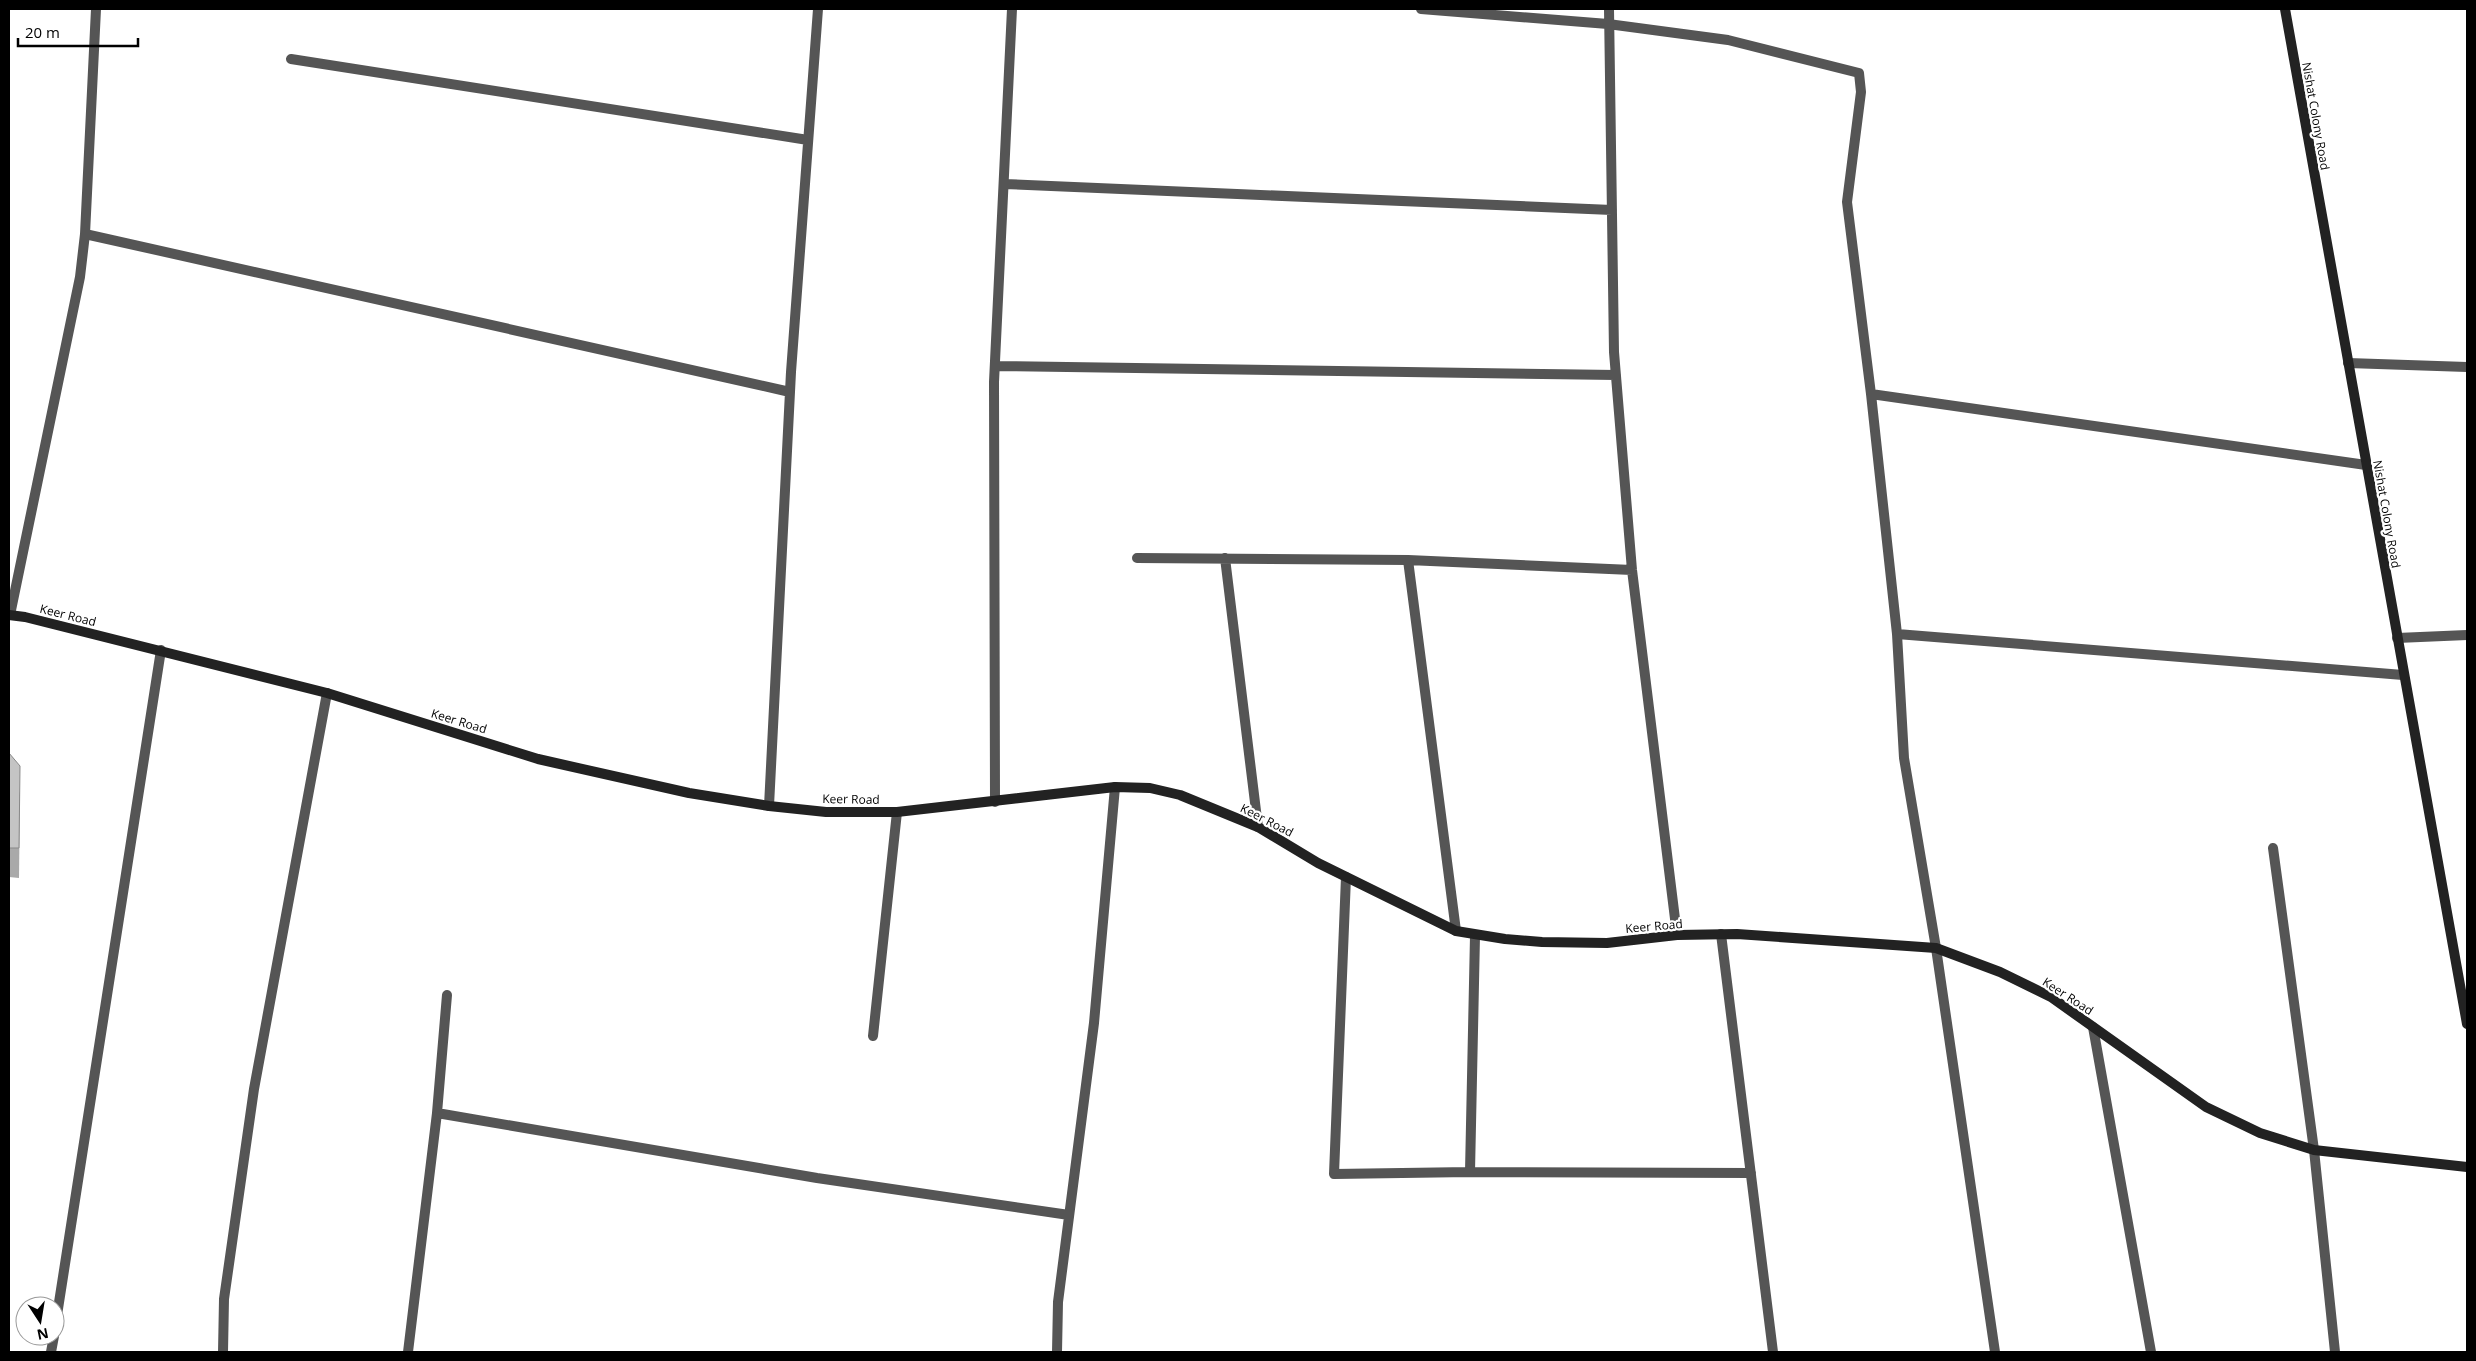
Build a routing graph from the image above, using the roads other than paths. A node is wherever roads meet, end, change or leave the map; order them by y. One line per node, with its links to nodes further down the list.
1 (96, 9): 12 (street)
2 (818, 9): 9 (street)
3 (1012, 9): 10 (street)
4 (1421, 9): 7 (street)
5 (1609, 9): 7 (street)
6 (2285, 9): 13 (street, Nishat Colony Road)
7 (1608, 24): 11 (street); 18 (street)
8 (291, 59): 9 (street)
9 (808, 140): 17 (street)
10 (1004, 184): 11 (street); 14 (street)
11 (1612, 210): 16 (street)
12 (85, 234): 17 (street); 24 (street)
13 (2348, 363): 15 (street); 19 (street, Nishat Colony Road)
14 (995, 366): 16 (street); 32 (street)
15 (2467, 367)
16 (1616, 374): 23 (street)
17 (790, 392): 33 (street)
18 (1871, 394): 19 (street); 25 (street)
19 (2366, 465): 27 (street, Nishat Colony Road)
20 (1137, 558): 21 (street)
21 (1225, 558): 22 (street); 35 (street)
22 (1408, 560): 23 (street); 38 (street)
23 (1632, 570): 40 (street)
24 (9, 615): 28 (street, Keer Road)
25 (1897, 634): 29 (street); 42 (street)
26 (2467, 636): 27 (street)
27 (2396, 638): 29 (street, Nishat Colony Road)
28 (161, 650): 30 (street, Keer Road); 53 (street)
29 (2403, 675): 44 (street, Nishat Colony Road)
30 (327, 693): 33 (street, Keer Road); 54 (street)
31 (1114, 787): 32 (street, Keer Road); 35 (street, Keer Road); 52 (street)
32 (995, 802): 34 (street, Keer Road)
33 (769, 806): 34 (street, Keer Road)
34 (897, 812): 46 (street)
35 (1258, 827): 37 (street, Keer Road)
36 (2274, 848): 48 (street)
37 (1346, 877): 38 (street, Keer Road); 50 (street)
38 (1456, 931): 41 (street, Keer Road)
39 (1721, 934): 40 (street, Keer Road); 42 (street, Keer Road); 51 (street)
40 (1677, 935): 41 (street, Keer Road)
41 (1475, 936): 50 (street)
42 (1936, 948): 45 (street, Keer Road); 58 (street)
43 (447, 995): 47 (street)
44 (2467, 1024)
45 (2092, 1027): 48 (street, Keer Road); 59 (street)
46 (873, 1036)
47 (437, 1113): 52 (street); 55 (street)
48 (2314, 1150): 49 (street, Keer Road); 60 (street)
49 (2467, 1167)
50 (1470, 1172): 51 (street)
51 (1750, 1173): 57 (street)
52 (1069, 1215): 56 (street)
53 (60, 1296)
54 (222, 1352)
55 (408, 1352)
56 (1057, 1352)
57 (1773, 1352)
58 (1995, 1352)
59 (2151, 1352)
60 (2335, 1352)

